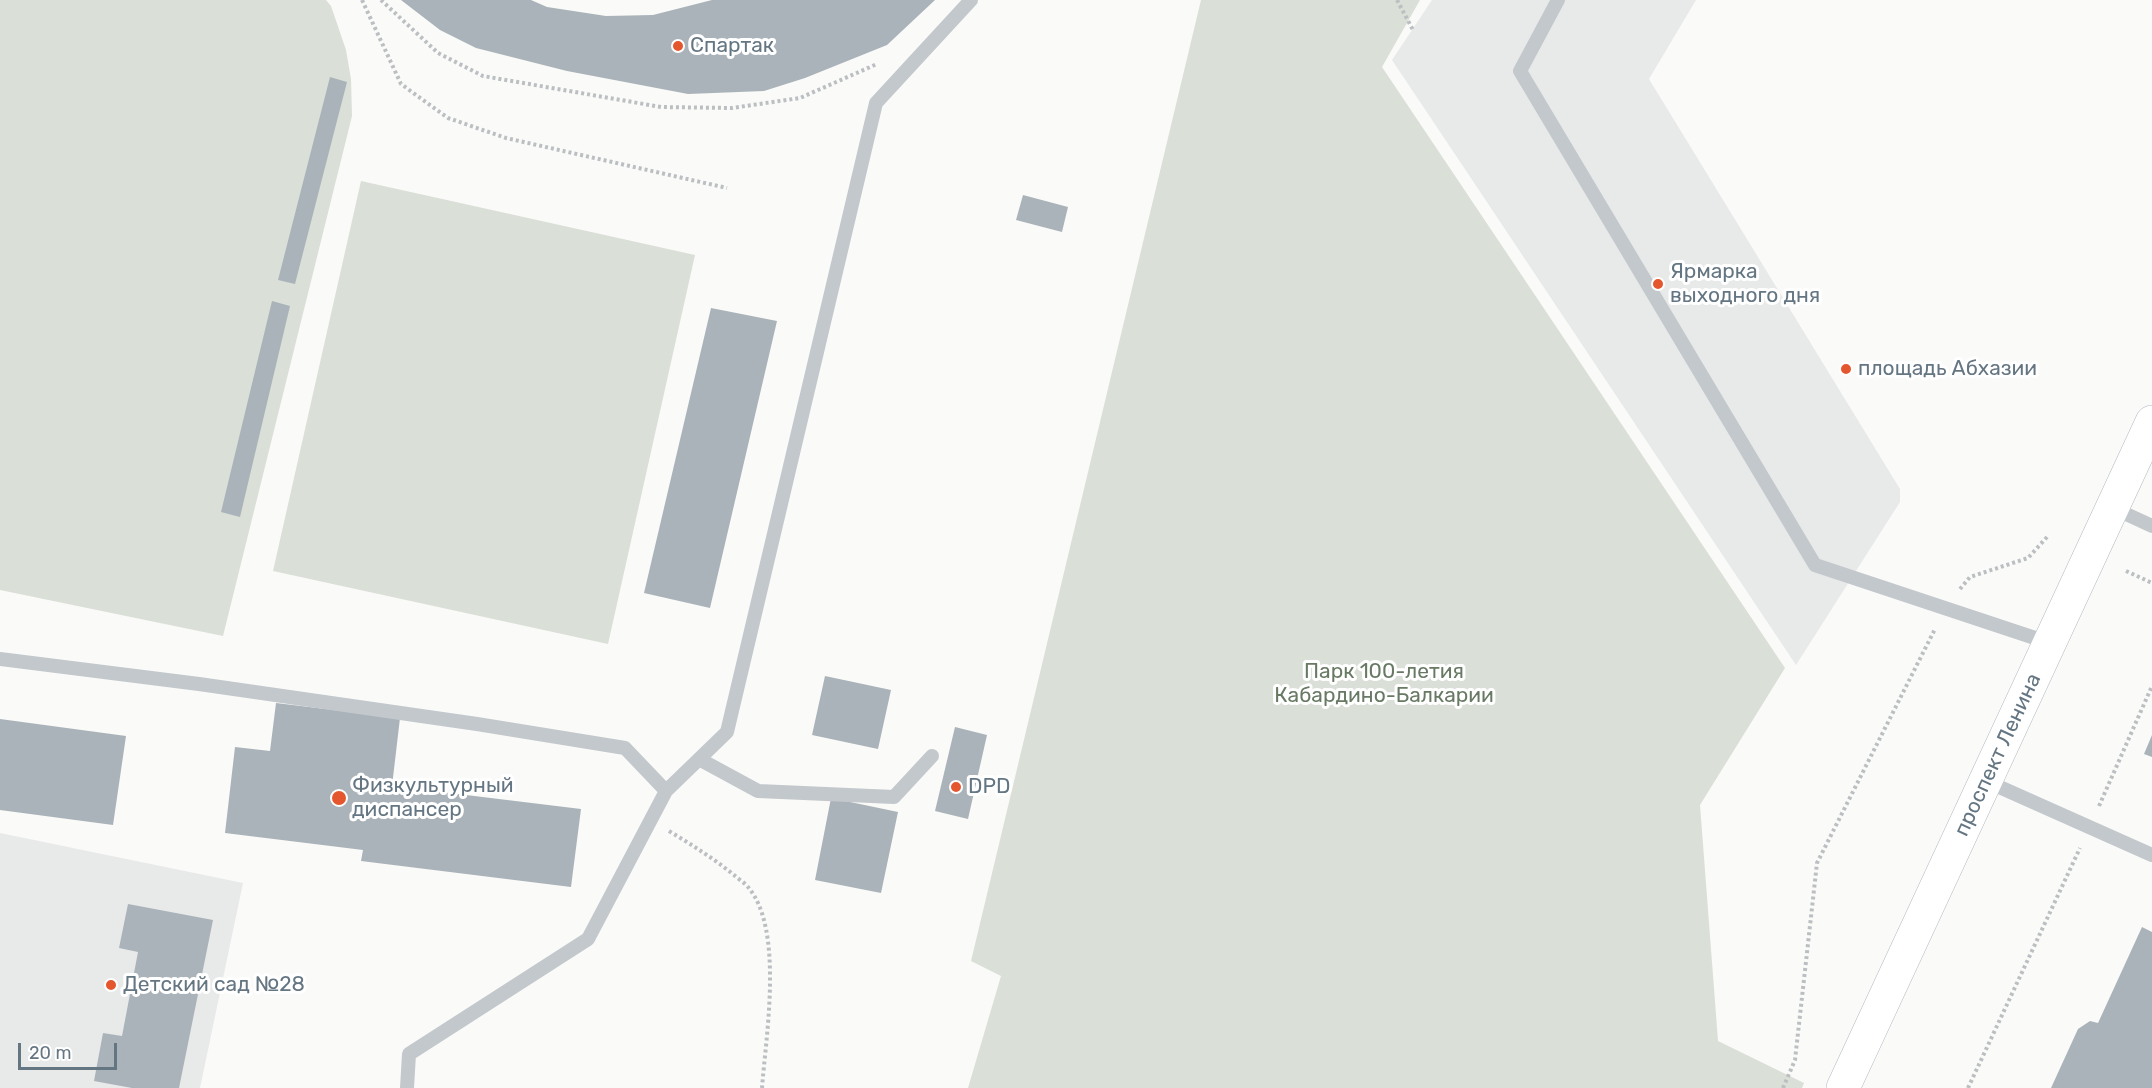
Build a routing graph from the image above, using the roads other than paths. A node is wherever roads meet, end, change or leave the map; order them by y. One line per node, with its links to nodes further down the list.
1 (971, 0): 9 (lane)
2 (1558, 0): 6 (lane)
3 (2152, 422): 4 (main road, проспект Ленина)
4 (2113, 508): 5 (lane); 6 (main road, проспект Ленина)
5 (2152, 526)
6 (2050, 643): 10 (main road, проспект Ленина)
7 (0, 659): 11 (lane)
8 (932, 756): 9 (lane)
9 (699, 759): 11 (lane)
10 (1986, 781): 12 (lane); 14 (main road, проспект Ленина)
11 (666, 791): 13 (lane)
12 (2152, 855)
13 (407, 1088)
14 (1843, 1088)

